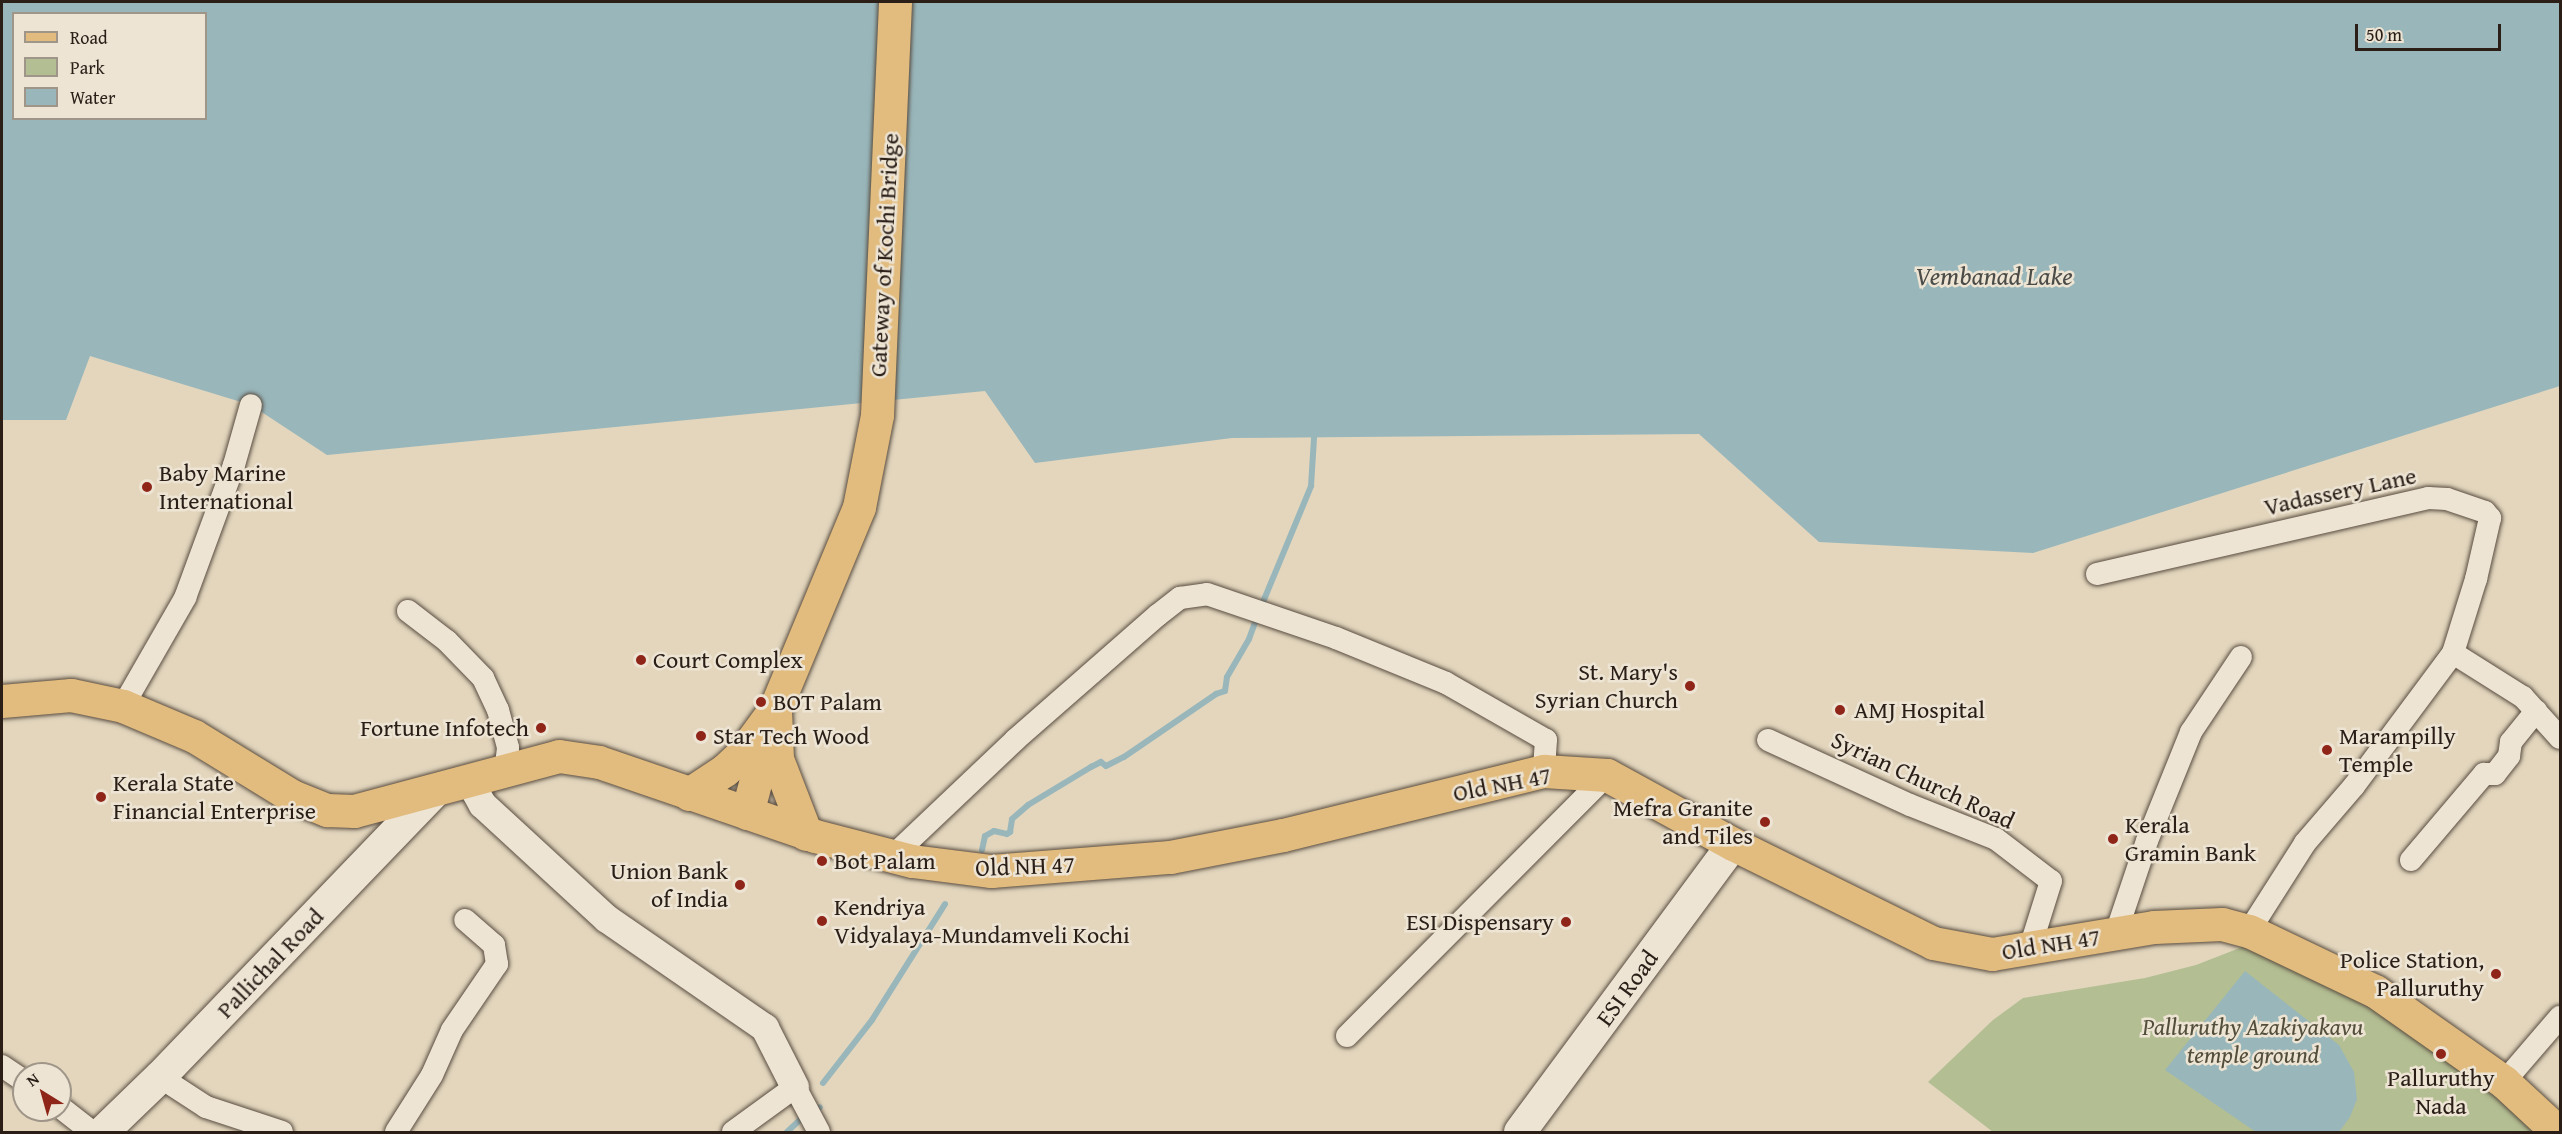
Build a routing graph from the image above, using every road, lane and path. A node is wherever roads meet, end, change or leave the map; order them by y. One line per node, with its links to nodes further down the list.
1 (896, 2): 9 (main road, Gateway of Kochi Bridge)
2 (251, 405): 8 (street)
3 (2097, 574): 5 (street, Vadassery Lane)
4 (408, 611): 13 (street)
5 (2454, 653): 10 (street); 25 (street)
6 (2241, 657): 26 (street)
7 (2, 701): 8 (main road, Old NH 47)
8 (123, 706): 17 (main road, Old NH 47)
9 (775, 709): 18 (main road); 19 (main road); 20 (main road)
10 (2535, 711): 11 (street); 23 (street)
11 (2560, 738)
12 (1768, 740): 27 (street, Syrian Church Road)
13 (505, 771): 16 (main road, Old NH 47); 18 (main road, Old NH 47)
14 (1544, 771): 15 (main road, Old NH 47); 22 (main road, Old NH 47); 22 (street)
15 (1607, 774): 21 (main road, Old NH 47); 29 (street)
16 (471, 782): 17 (main road, Old NH 47); 32 (street)
17 (435, 791): 30 (main road, Pallichal Road)
18 (689, 794): 19 (main road, Old NH 47)
19 (747, 813): 20 (main road, Old NH 47)
20 (806, 834): 22 (main road, Old NH 47)
21 (1733, 844): 27 (main road, Old NH 47); 40 (main road, ESI Road)
22 (894, 855)
23 (2411, 860)
24 (465, 920): 38 (street)
25 (2249, 931): 26 (main road, Old NH 47); 31 (main road, Old NH 47)
26 (2116, 933): 27 (main road, Old NH 47)
27 (2030, 948)
28 (2560, 1017): 31 (street)
29 (1347, 1036)
30 (160, 1077): 36 (main road, Pallichal Road); 37 (street)
31 (2504, 1082): 41 (main road, Old NH 47)
32 (795, 1087): 34 (street); 39 (street)
33 (72, 1116): 35 (street)
34 (816, 1123)
35 (92, 1132)
36 (103, 1132)
37 (282, 1132)
38 (396, 1132)
39 (733, 1132)
40 (1520, 1132)
41 (2558, 1132)

